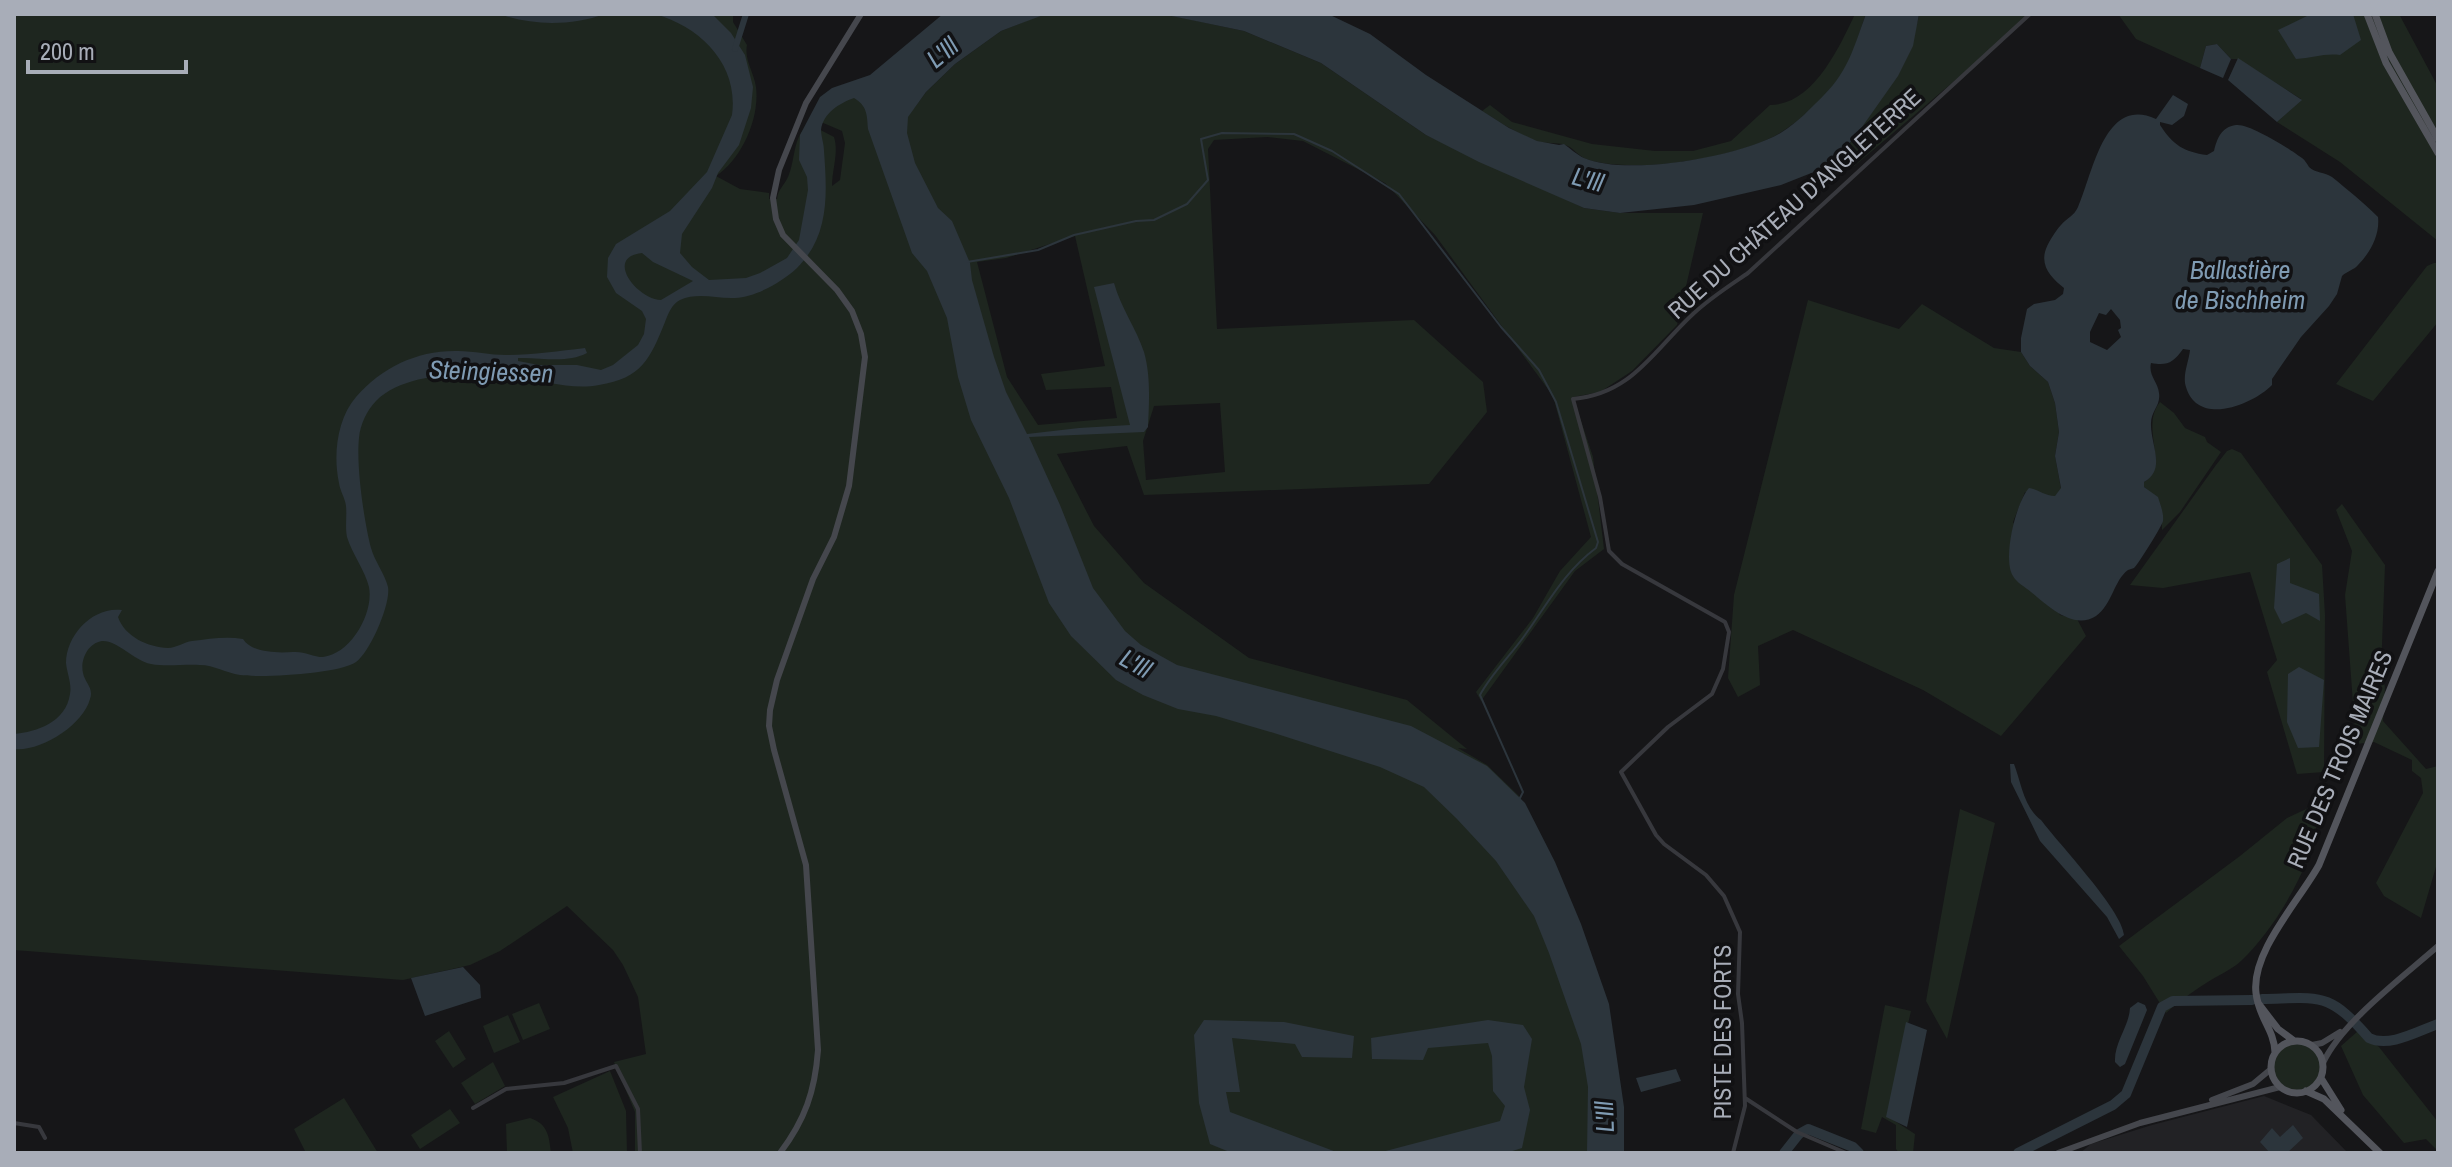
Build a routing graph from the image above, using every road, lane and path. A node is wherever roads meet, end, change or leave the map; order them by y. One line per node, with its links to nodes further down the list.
1 (861, 14): 28 (main road)
2 (2030, 14): 7 (street, RUE DU CHÂTEAU D'ANGLETERRE)
3 (2367, 14): 6 (main road)
4 (2375, 14): 5 (main road)
5 (2438, 139)
6 (2438, 153)
7 (1573, 399): 20 (street, PISTE DES FORTS)
8 (2438, 571): 10 (main road, RUE DES TROIS MAIRES)
9 (2438, 946): 11 (main road)
10 (2257, 1002): 12 (main road); 14 (main road, RUE DES TROIS MAIRES)
11 (2352, 1023): 13 (main road); 15 (main road)
12 (2295, 1041): 13 (main road); 14 (main road)
13 (2312, 1045): 15 (main road)
14 (2275, 1052): 16 (main road)
15 (2323, 1063): 17 (main road)
16 (2271, 1069): 18 (main road); 22 (main road)
17 (2321, 1078): 19 (main road); 23 (main road)
18 (2280, 1087): 19 (main road); 22 (main road)
19 (2306, 1091): 23 (main road)
20 (1745, 1098): 29 (street, PISTE DES FORTS); 30 (street)
21 (473, 1108): 27 (street)
22 (2179, 1112): 26 (main road)
23 (2349, 1121): 33 (main road)
24 (14, 1123): 25 (street)
25 (45, 1138)
26 (2089, 1141): 31 (main road); 32 (main road)
27 (640, 1153)
28 (780, 1153)
29 (1733, 1153)
30 (1846, 1153)
31 (2058, 1153)
32 (2072, 1153)
33 (2380, 1153)

